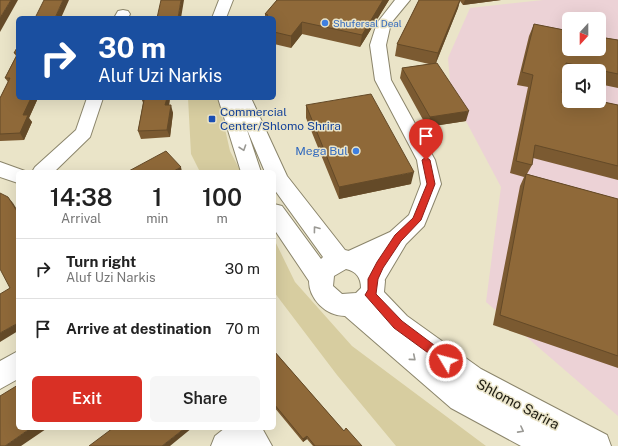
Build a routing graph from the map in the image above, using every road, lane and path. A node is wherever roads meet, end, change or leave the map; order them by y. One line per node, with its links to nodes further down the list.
1 (226, 0): 4 (street)
2 (240, 0): 5 (street)
3 (403, 0): 16 (street)
4 (220, 16)
5 (234, 16)
6 (94, 100): 10 (street)
7 (228, 100): 11 (street, one-way to 11)
8 (243, 100): 12 (street, one-way to 8)
9 (0, 169): 14 (street)
10 (44, 170)
11 (250, 170)
12 (274, 170)
13 (276, 173): 17 (street, one-way to 13)
14 (16, 175)
15 (276, 215): 18 (street)
16 (398, 238): 17 (street); 19 (street)
17 (346, 260): 18 (street); 19 (street)
18 (321, 278): 19 (street)
19 (365, 293): 22 (street, Shlomo Sarira, one-way to 22); 23 (street, Shlomo Sarira)
20 (16, 365): 21 (street)
21 (0, 376)
22 (551, 446)
23 (596, 446)

